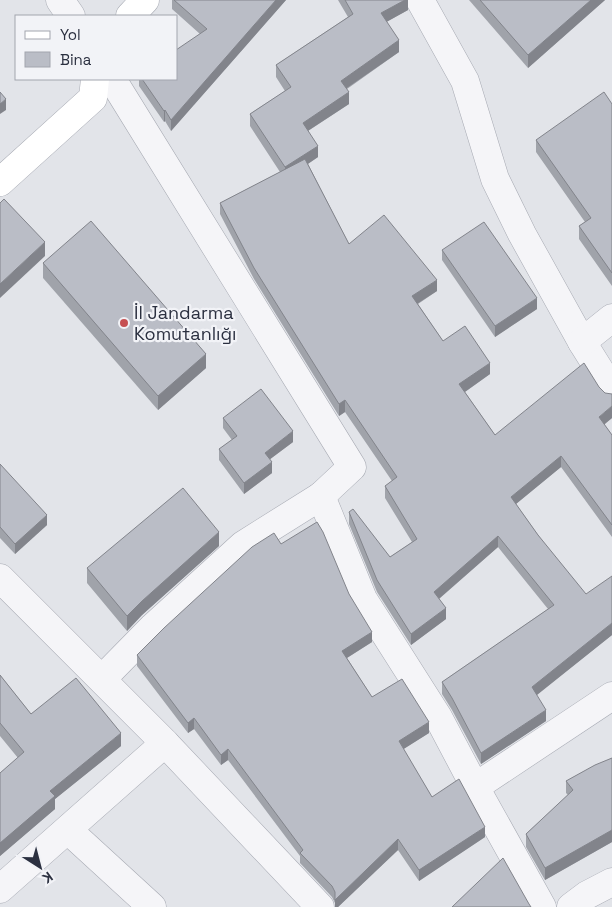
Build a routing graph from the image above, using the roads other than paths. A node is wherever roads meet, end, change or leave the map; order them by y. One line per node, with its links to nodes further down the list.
1 (60, 0): 4 (street)
2 (145, 0): 5 (main road)
3 (420, 0): 10 (street)
4 (70, 15)
5 (131, 15)
6 (95, 80): 8 (main road)
7 (113, 80): 12 (street)
8 (0, 182)
9 (612, 318): 10 (street)
10 (582, 342): 11 (street)
11 (612, 390)
12 (320, 496): 14 (street); 17 (street)
13 (0, 578): 14 (street)
14 (102, 679): 16 (street)
15 (612, 696): 17 (street)
16 (165, 743): 18 (street); 22 (street)
17 (475, 787): 23 (street)
18 (68, 830): 20 (street); 21 (street)
19 (612, 882): 24 (street)
20 (0, 890)
21 (152, 907)
22 (320, 907)
23 (542, 907)
24 (571, 907)

